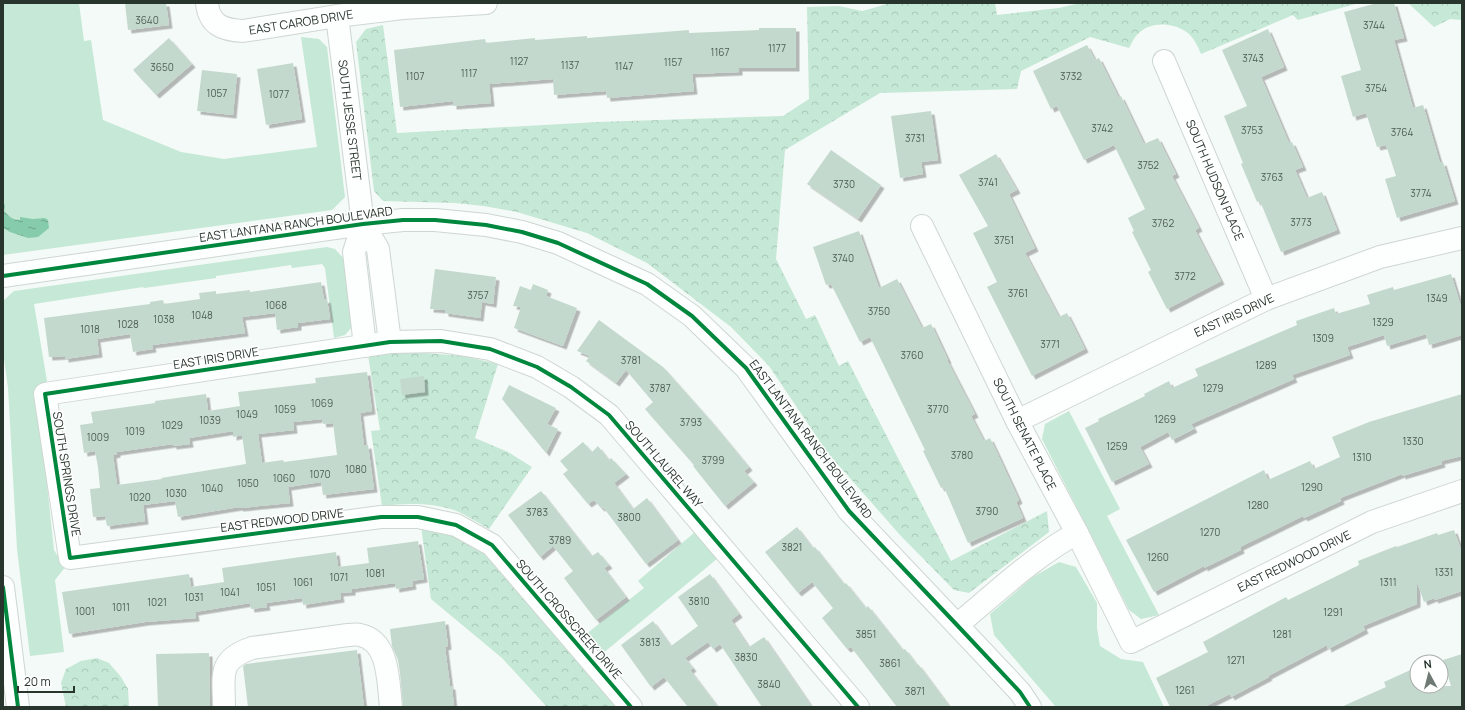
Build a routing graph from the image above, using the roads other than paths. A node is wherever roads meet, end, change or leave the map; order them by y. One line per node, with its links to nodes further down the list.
1 (486, 3): 3 (street, EAST CAROB DRIVE)
2 (210, 13): 3 (street, EAST CAROB DRIVE)
3 (337, 16): 5 (street, SOUTH JESSE STREET)
4 (1164, 61): 9 (street, SOUTH HUDSON PLACE)
5 (364, 224): 8 (street, EAST LANTANA RANCH BOULEVARD); 10 (street, SOUTH JESSE STREET); 11 (street, SOUTH JESSE STREET); 19 (street, EAST LANTANA RANCH BOULEVARD)
6 (922, 226): 13 (street, SOUTH SENATE PLACE)
7 (1462, 238): 9 (street, EAST IRIS DRIVE)
8 (3, 276)
9 (1266, 298): 13 (street, EAST IRIS DRIVE)
10 (390, 342): 11 (street, EAST IRIS DRIVE); 25 (street, SOUTH LAUREL WAY)
11 (364, 346): 12 (street, EAST IRIS DRIVE)
12 (45, 394): 17 (street, SOUTH SPRINGS DRIVE)
13 (1017, 421): 15 (street, SOUTH SENATE PLACE)
14 (1462, 491): 20 (street, EAST REDWOOD DRIVE)
15 (1077, 533): 19 (street); 20 (street, SOUTH SENATE PLACE)
16 (492, 545): 17 (street, EAST REDWOOD DRIVE); 24 (street, SOUTH CROSSCREEK DRIVE)
17 (70, 558)
18 (3, 587): 21 (street)
19 (958, 625): 26 (street, EAST LANTANA RANCH BOULEVARD)
20 (1131, 642)
21 (18, 707)
22 (224, 707): 23 (street)
23 (391, 707)
24 (631, 707)
25 (858, 707)
26 (1030, 707)

